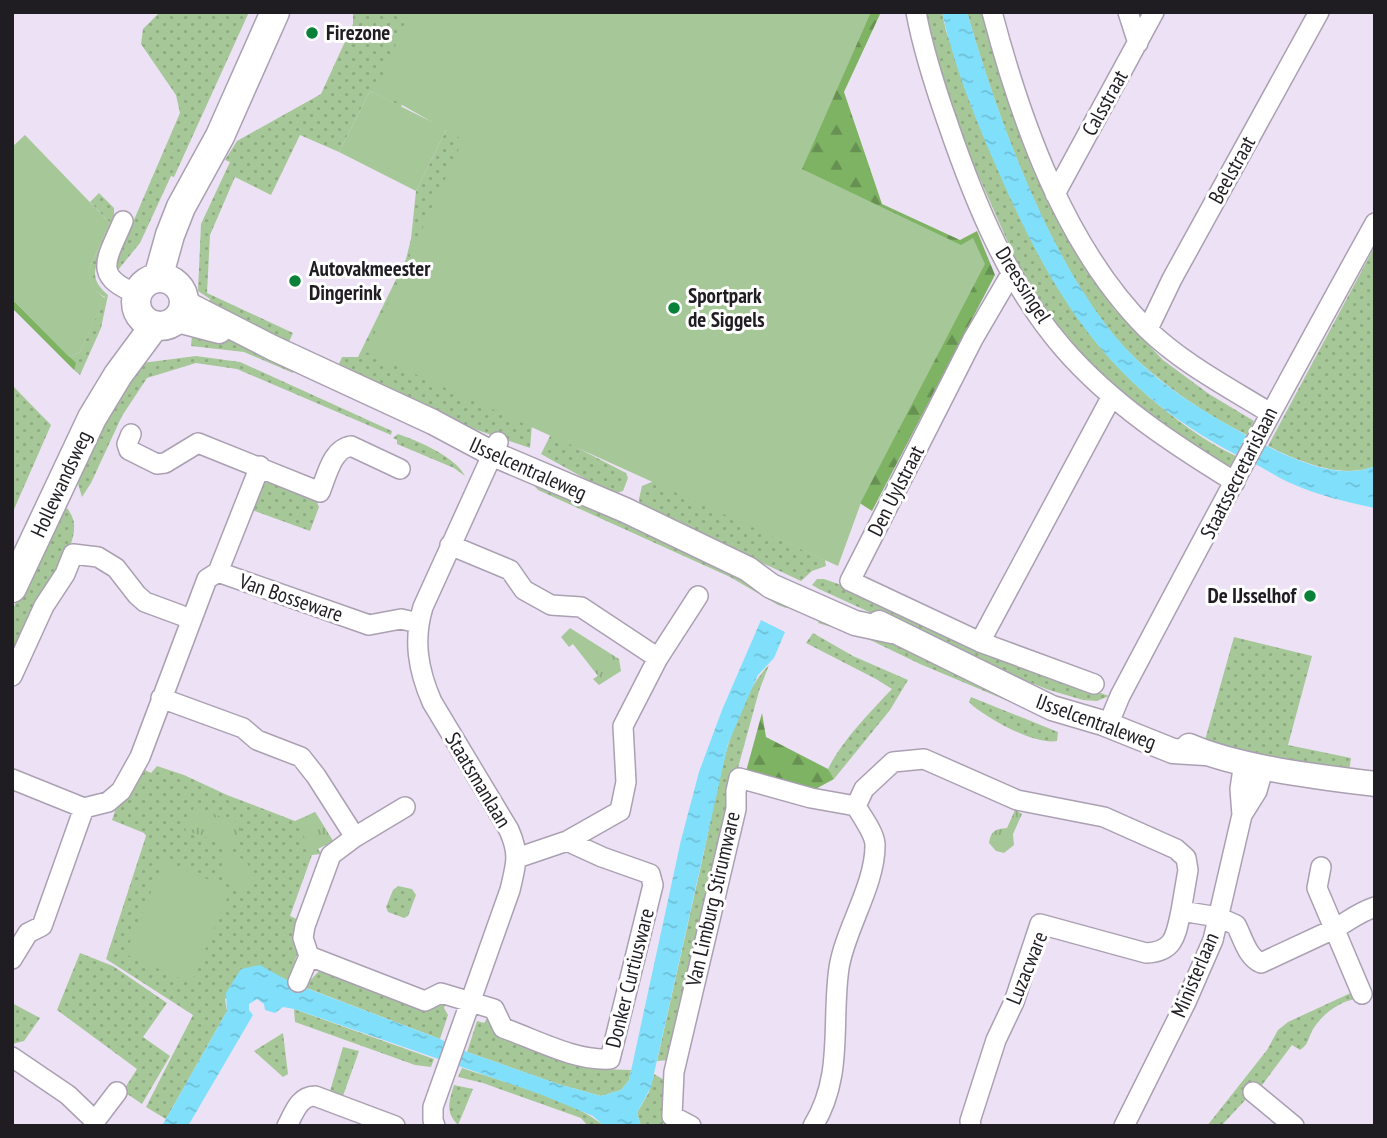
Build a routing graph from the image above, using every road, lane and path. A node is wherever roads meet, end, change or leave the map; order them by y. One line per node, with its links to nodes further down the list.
1 (275, 12): 12 (main road, Hollewandsweg)
2 (915, 12): 11 (street, Dreessingel)
3 (992, 12): 8 (street)
4 (1128, 12): 7 (street)
5 (1154, 12): 7 (street, Calsstraat)
6 (1319, 12): 13 (street, Beelstraat)
7 (1138, 43): 8 (street, Calsstraat)
8 (1055, 194): 13 (street)
9 (123, 221): 12 (street)
10 (1375, 223): 15 (street, Staatssecretarislaan)
11 (1011, 274): 14 (street, Dreessingel); 27 (street, Den Uylstraat)
12 (160, 302): 17 (street, IJsselcentraleweg); 23 (main road, Hollewandsweg)
13 (1148, 330): 15 (street)
14 (1112, 396): 20 (street, Dreessingel); 27 (street)
15 (1270, 413): 20 (street, Staatssecretarislaan)
16 (131, 434): 18 (street)
17 (495, 448): 21 (street, Staatsmanlaan); 32 (street, IJsselcentraleweg)
18 (260, 466): 19 (street); 22 (street)
19 (400, 469)
20 (1236, 480): 32 (street, Staatssecretarislaan)
21 (450, 545): 26 (street, Staatsmanlaan); 28 (street)
22 (218, 572): 25 (street, Van Bosseware); 26 (street, Van Bosseware)
23 (12, 587)
24 (698, 596): 28 (street)
25 (191, 619): 29 (street); 31 (street, Van Bosseware)
26 (418, 623): 43 (street, Staatsmanlaan)
27 (980, 642): 30 (street, Den Uylstraat)
28 (658, 658): 39 (street)
29 (12, 676)
30 (1094, 684)
31 (161, 698): 38 (street, Van Bosseware); 40 (street)
32 (1111, 717): 33 (street, IJsselcentraleweg)
33 (1254, 764): 35 (street, IJsselcentraleweg); 47 (street, Ministerlaan)
34 (12, 779): 38 (street)
35 (1375, 784)
36 (856, 806): 46 (street); 60 (street, Van Limburg Stirumware); 61 (street)
37 (405, 807): 40 (street)
38 (84, 808): 49 (street)
39 (604, 822): 41 (street); 42 (street)
40 (355, 838): 52 (street)
41 (567, 841): 42 (street, Donker Curtiusware); 43 (street)
42 (602, 857): 52 (street, Donker Curtiusware)
43 (517, 858): 52 (street)
44 (1321, 867): 48 (street)
45 (1375, 907): 48 (street)
46 (1181, 911): 47 (street); 62 (street, Luzacware)
47 (1218, 917): 48 (street); 63 (street, Ministerlaan)
48 (1334, 929): 51 (street)
49 (20, 930): 50 (street)
50 (12, 959)
51 (1362, 994)
52 (469, 1003): 59 (street)
53 (12, 1057): 56 (street)
54 (117, 1092): 56 (street)
55 (1253, 1092): 64 (street)
56 (94, 1124)
57 (289, 1125): 58 (street)
58 (395, 1126)
59 (435, 1126)
60 (691, 1126)
61 (813, 1126)
62 (971, 1126)
63 (1124, 1126)
64 (1294, 1126)

